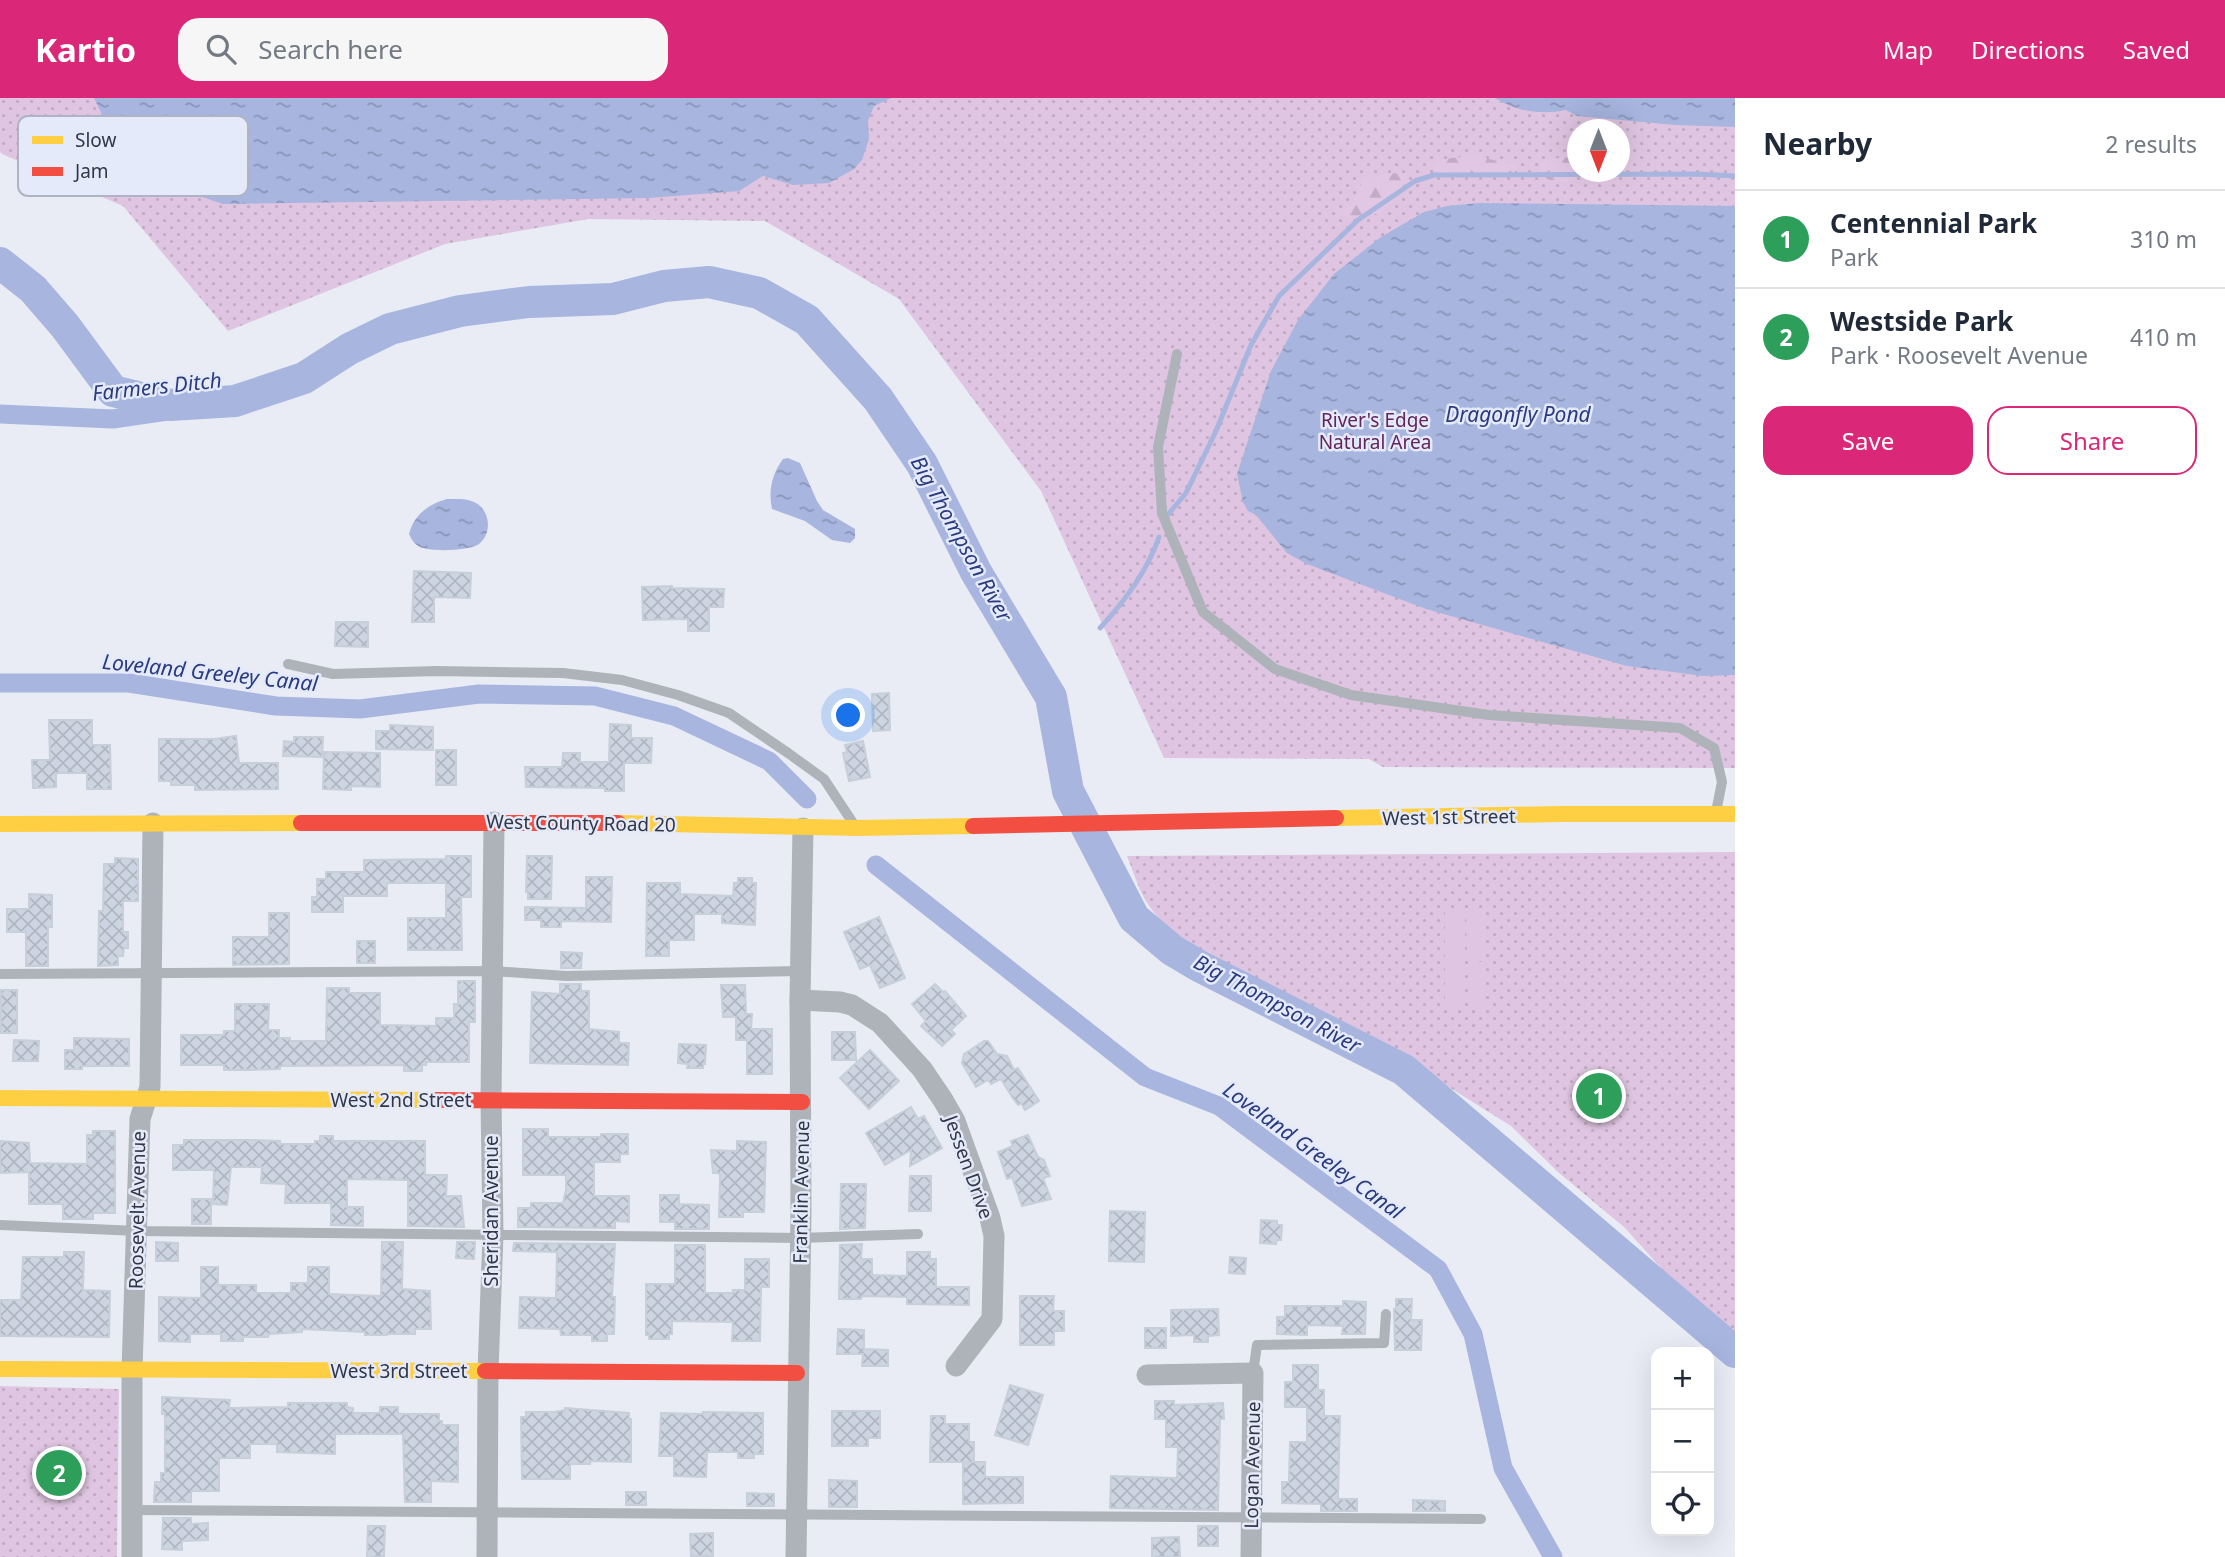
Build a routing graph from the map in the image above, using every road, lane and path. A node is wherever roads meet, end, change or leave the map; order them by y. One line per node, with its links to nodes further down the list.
1 (1177, 354): 3 (lane)
2 (288, 664): 10 (lane)
3 (1715, 814): 4 (main road, West 1st Street); 7 (main road, West 1st Street)
4 (1735, 814)
5 (494, 822): 6 (main road, West County Road 20); 9 (main road, West County Road 20); 11 (street, Sheridan Avenue)
6 (153, 823): 8 (main road, West County Road 20); 13 (street, Roosevelt Avenue)
7 (1163, 823): 10 (main road, West County Road 20)
8 (0, 824)
9 (803, 828): 10 (main road, West County Road 20); 12 (street, Franklin Avenue)
10 (857, 828)
11 (492, 971): 12 (lane); 13 (lane); 18 (street, Sheridan Avenue)
12 (800, 971): 15 (street, Franklin Avenue)
13 (153, 973): 14 (lane); 17 (street, Roosevelt Avenue)
14 (0, 974)
15 (800, 1000): 19 (street, Franklin Avenue); 26 (street, Jessen Drive)
16 (0, 1098): 17 (main road, West 2nd Street)
17 (147, 1099): 18 (main road, West 2nd Street); 21 (street, Roosevelt Avenue)
18 (491, 1100): 19 (main road, West 2nd Street); 22 (street, Sheridan Avenue)
19 (802, 1102): 24 (street, Franklin Avenue)
20 (0, 1225): 21 (lane)
21 (138, 1231): 22 (lane); 28 (street, Roosevelt Avenue)
22 (493, 1234): 24 (lane); 29 (street, Sheridan Avenue)
23 (918, 1234): 24 (lane)
24 (800, 1238): 30 (street, Franklin Avenue)
25 (1386, 1314): 31 (lane)
26 (956, 1366)
27 (0, 1369): 28 (main road, West 3rd Street)
28 (132, 1370): 29 (main road, West 3rd Street); 33 (street, Roosevelt Avenue)
29 (488, 1371): 30 (main road, West 3rd Street); 34 (street, Sheridan Avenue)
30 (797, 1373): 35 (street, Franklin Avenue)
31 (1253, 1373): 32 (street); 36 (street, Logan Avenue)
32 (1147, 1374)
33 (132, 1510): 34 (lane); 38 (street, Roosevelt Avenue)
34 (488, 1510): 35 (lane); 39 (street, Sheridan Avenue)
35 (796, 1514): 36 (lane); 40 (street, Franklin Avenue)
36 (1251, 1519): 37 (lane); 41 (street, Logan Avenue)
37 (1481, 1519)
38 (132, 1557)
39 (487, 1557)
40 (796, 1557)
41 (1251, 1557)

